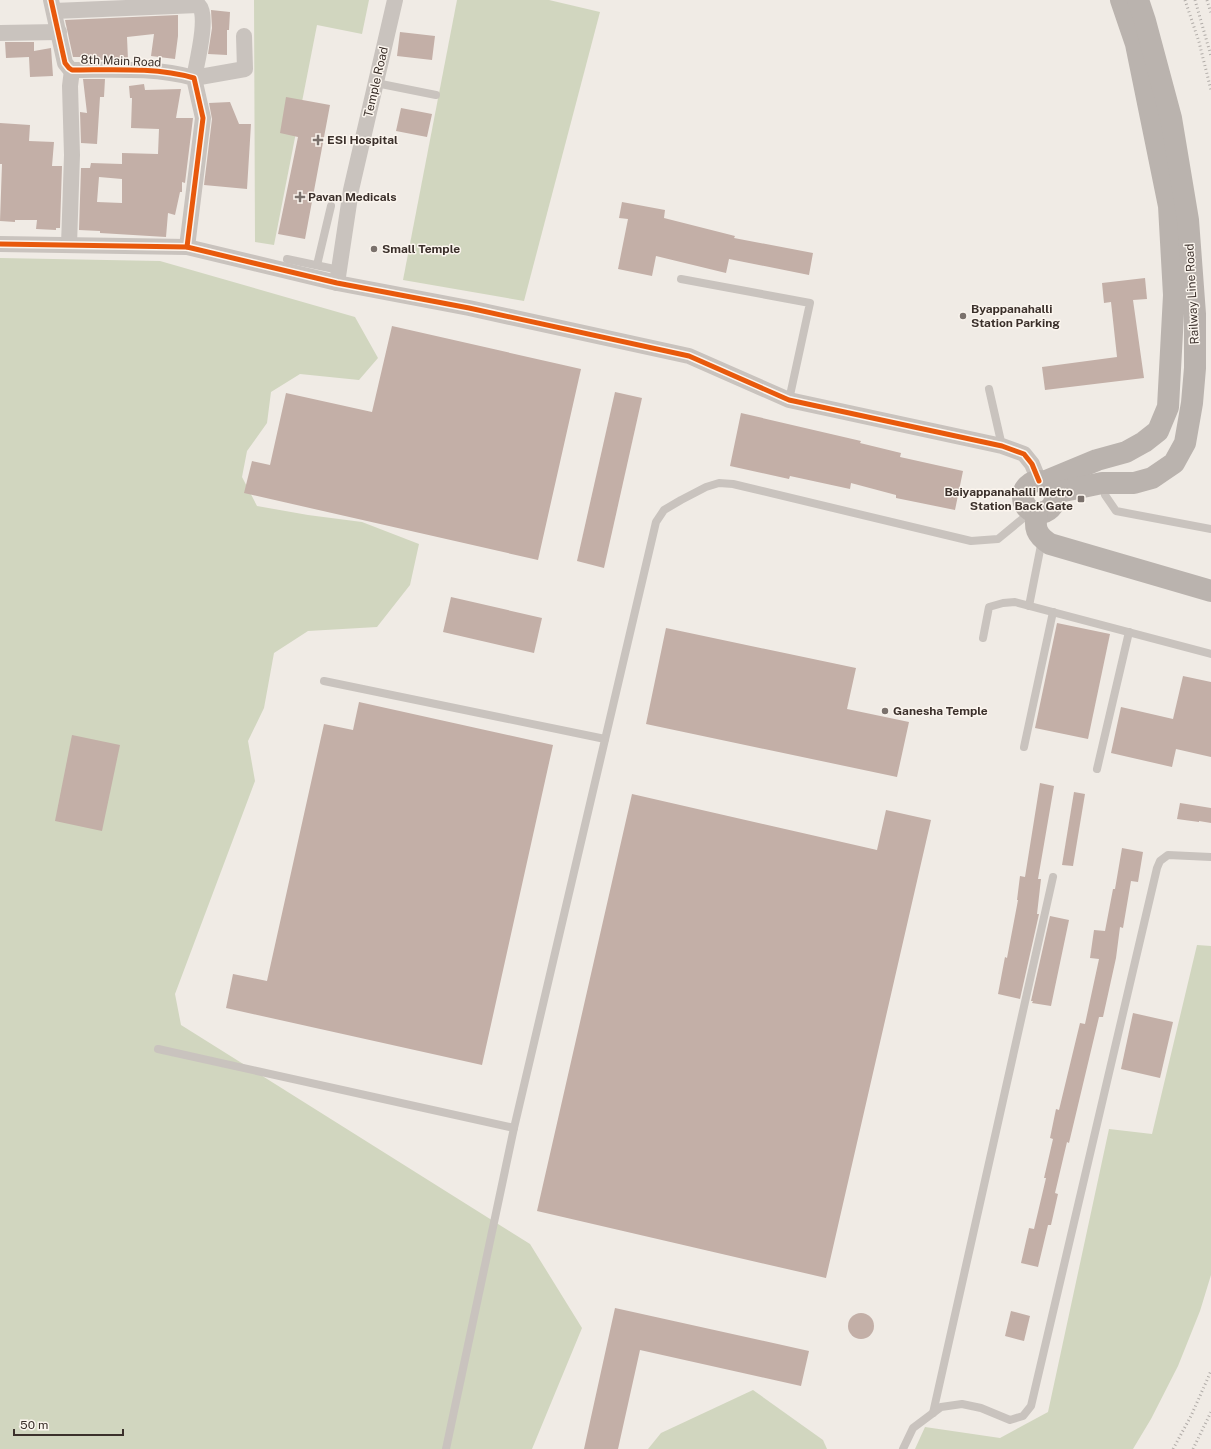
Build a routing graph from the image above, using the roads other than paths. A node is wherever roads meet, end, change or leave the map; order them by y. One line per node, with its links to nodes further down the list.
1 (395, 0): 10 (street, Temple Road)
2 (1121, 0): 24 (main road, Railway Line Road)
3 (1138, 0): 23 (main road, Railway Line Road)
4 (52, 5): 5 (street, 8th Main Road); 9 (street)
5 (59, 32): 6 (street); 8 (street, 8th Main Road)
6 (0, 33)
7 (244, 36): 9 (street)
8 (72, 70): 9 (street, 8th Main Road); 14 (street)
9 (194, 78): 15 (street)
10 (376, 83): 11 (lane); 18 (street, Temple Road)
11 (436, 95)
12 (331, 206): 17 (lane)
13 (0, 244): 14 (street)
14 (69, 245): 15 (street)
15 (187, 247): 18 (street)
16 (287, 259): 17 (lane)
17 (317, 265): 18 (lane)
18 (338, 276): 21 (street)
19 (681, 279): 21 (lane)
20 (989, 389): 22 (lane)
21 (789, 400): 22 (street)
22 (1002, 446): 24 (street)
23 (1102, 483): 24 (main road, Railway Line Road); 26 (lane)
24 (1046, 485): 25 (main road)
25 (1034, 512): 27 (main road); 35 (lane)
26 (1211, 529)
27 (1042, 539): 28 (main road); 29 (lane)
28 (1211, 591)
29 (1029, 606): 30 (lane); 32 (lane)
30 (1052, 612): 31 (lane); 36 (lane)
31 (1129, 632): 33 (lane); 37 (lane)
32 (983, 638)
33 (1211, 654)
34 (324, 681): 35 (lane)
35 (605, 739): 41 (lane)
36 (1024, 747)
37 (1097, 769)
38 (1211, 857): 42 (lane)
39 (1053, 877): 42 (lane)
40 (158, 1049): 41 (lane)
41 (514, 1128): 43 (lane)
42 (933, 1413): 44 (lane)
43 (446, 1449)
44 (903, 1449)

